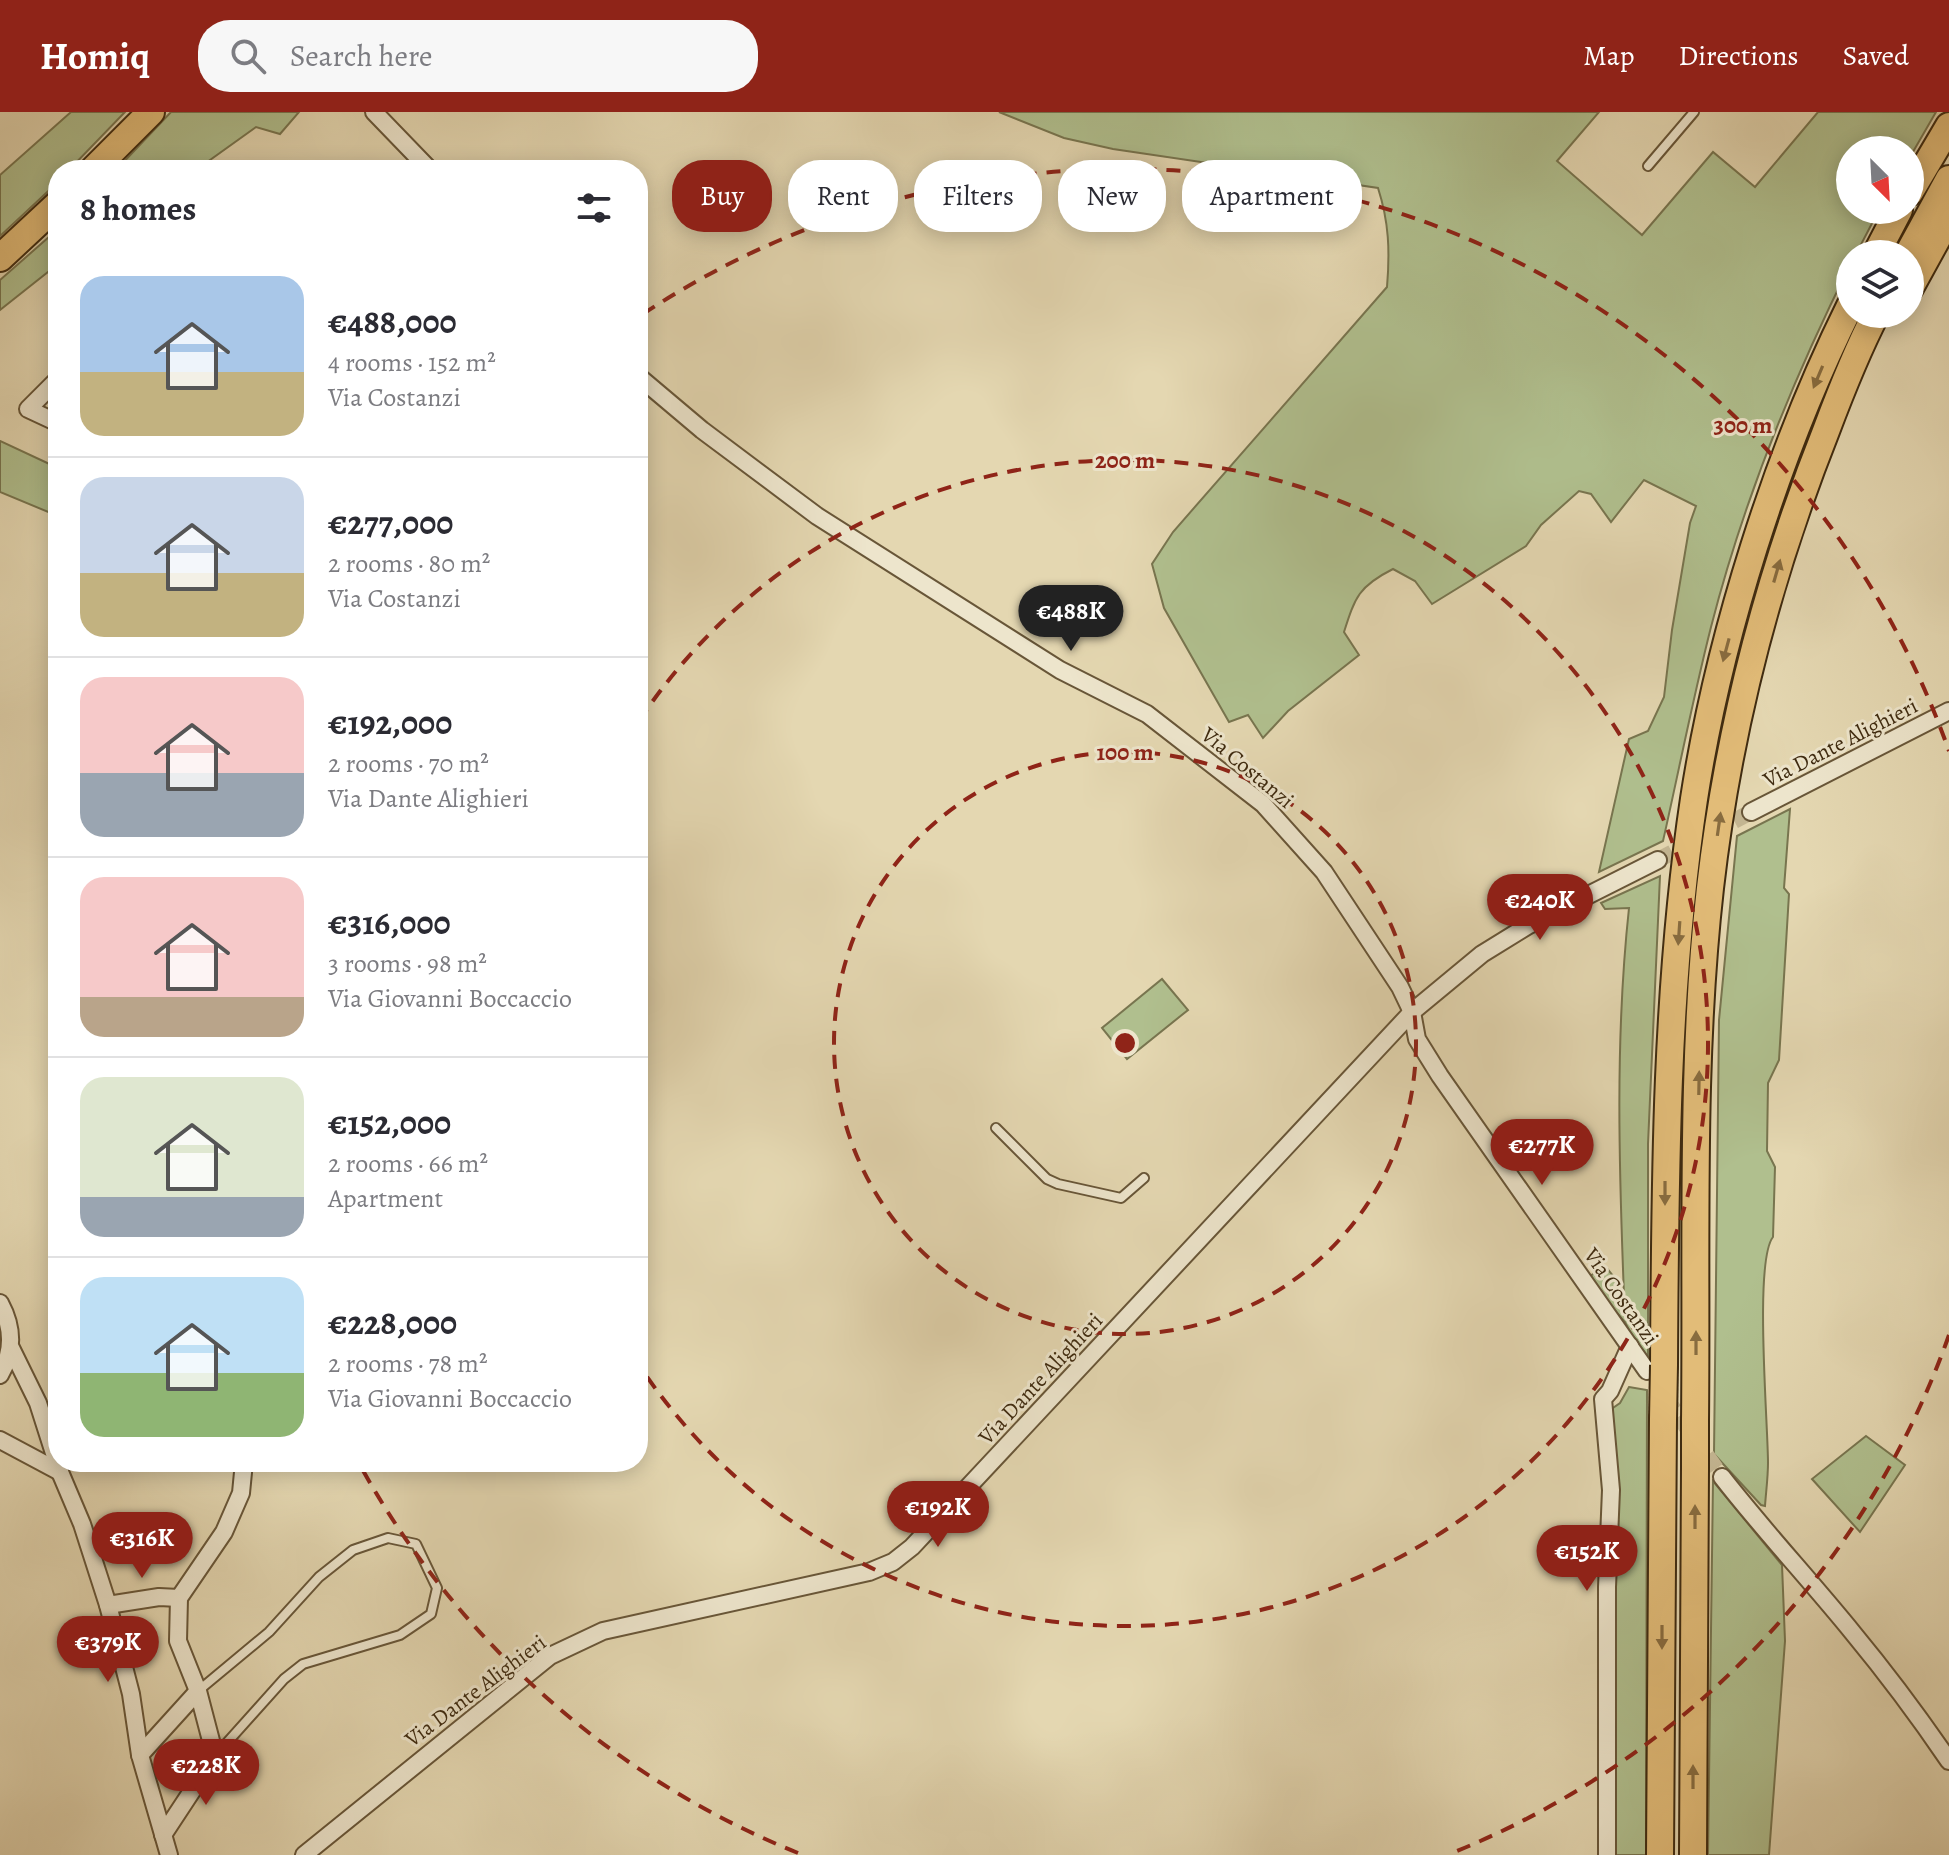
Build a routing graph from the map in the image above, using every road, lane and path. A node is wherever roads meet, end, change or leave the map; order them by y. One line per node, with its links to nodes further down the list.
1 (151, 112): 5 (highway)
2 (374, 112): 6 (street)
3 (1694, 112): 7 (lane)
4 (1949, 126): 8 (highway)
5 (103, 160)
6 (417, 160)
7 (1648, 166)
8 (1924, 168)
9 (1949, 179): 12 (highway)
10 (48, 213): 13 (highway)
11 (1949, 217): 14 (highway)
12 (1916, 240)
13 (0, 258)
14 (1924, 263)
15 (1840, 328): 31 (highway, one-way to 31)
16 (1869, 328): 18 (highway)
17 (1883, 328): 18 (highway)
18 (1855, 359): 50 (highway, one-way to 18, bridge)
19 (648, 384): 25 (street, Via Costanzi)
20 (48, 389): 21 (street)
21 (48, 418)
22 (1949, 711): 23 (street, Via Dante Alighieri)
23 (1751, 812)
24 (1658, 860): 25 (street, Via Dante Alighieri)
25 (1412, 1012): 29 (street, Via Costanzi); 47 (street, Via Dante Alighieri)
26 (996, 1128): 27 (lane)
27 (1144, 1178)
28 (0, 1303): 30 (street)
29 (1630, 1346): 31 (street, Via Costanzi); 48 (street)
30 (11, 1348): 32 (street); 33 (street)
31 (1656, 1368): 49 (highway, one-way to 49, bridge)
32 (0, 1375)
33 (48, 1434)
34 (0, 1440): 35 (street)
35 (48, 1466)
36 (60, 1472): 40 (street)
37 (243, 1472): 39 (street)
38 (1722, 1477): 44 (street)
39 (179, 1598): 40 (street); 41 (street)
40 (108, 1605): 42 (street)
41 (198, 1691): 42 (street); 43 (street); 43 (lane)
42 (140, 1755): 45 (street)
43 (215, 1756): 45 (street)
44 (1949, 1761)
45 (163, 1835): 46 (street)
46 (169, 1855)
47 (304, 1855)
48 (1607, 1855)
49 (1660, 1855)
50 (1693, 1855)

